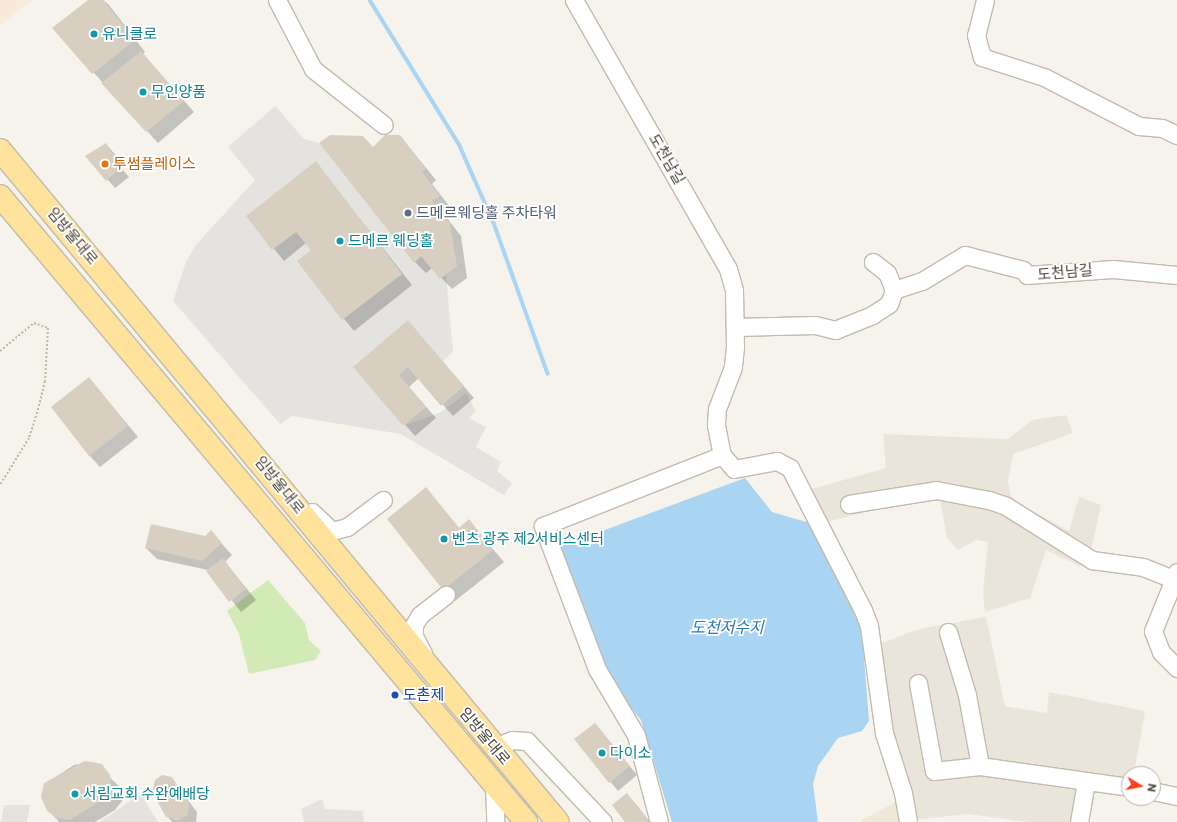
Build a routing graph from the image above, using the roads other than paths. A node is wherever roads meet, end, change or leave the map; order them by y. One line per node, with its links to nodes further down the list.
1 (277, 0): 4 (street)
2 (574, 0): 11 (street, 도천남길)
3 (985, 0): 5 (street)
4 (384, 125)
5 (1177, 135)
6 (0, 150): 13 (main road, 임방울대로)
7 (0, 196): 25 (main road, 임방울대로)
8 (873, 262): 10 (street)
9 (1177, 275): 10 (street, 도천남길)
10 (894, 290): 11 (street)
11 (735, 327): 12 (street, 도천남길)
12 (722, 455): 33 (street); 34 (street)
13 (291, 499): 14 (street); 20 (main road, 임방울대로)
14 (383, 500)
15 (850, 504): 16 (street)
16 (1175, 575): 19 (street)
17 (446, 595): 20 (street)
18 (948, 632): 23 (street)
19 (1177, 668)
20 (434, 674): 22 (main road, 임방울대로)
21 (918, 683): 23 (street)
22 (494, 747): 31 (main road, 임방울대로); 32 (street)
23 (980, 766): 24 (street)
24 (1086, 782): 26 (street); 35 (street)
25 (494, 784): 29 (street); 30 (main road, 임방울대로)
26 (1121, 786)
27 (1161, 793): 28 (street)
28 (1177, 796)
29 (495, 822)
30 (526, 822)
31 (558, 822)
32 (602, 822)
33 (659, 822)
34 (908, 822)
35 (1079, 822)

